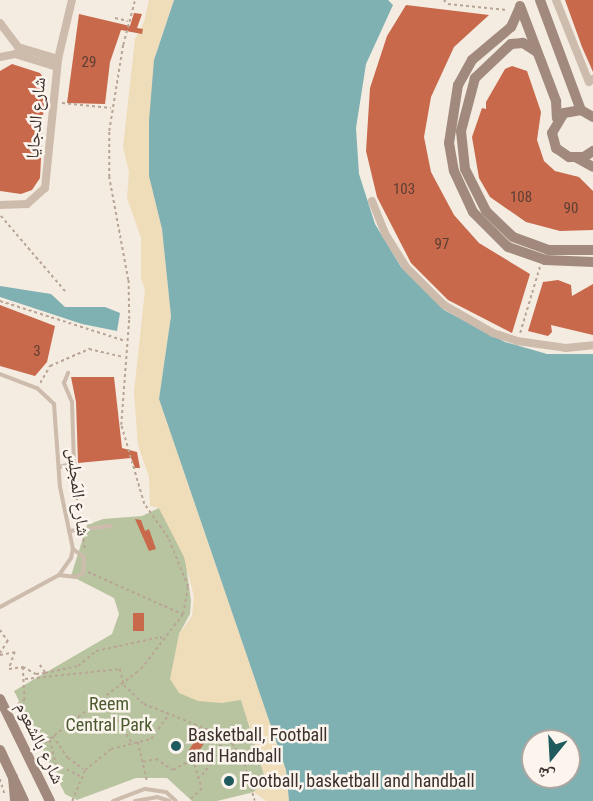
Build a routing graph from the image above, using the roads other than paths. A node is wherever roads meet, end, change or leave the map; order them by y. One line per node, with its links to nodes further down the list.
1 (72, 0): 10 (street, شارع الدجايا)
2 (540, 0): 7 (street)
3 (556, 0): 6 (street)
4 (518, 8): 8 (street); 21 (street)
5 (0, 23): 10 (street)
6 (568, 33): 7 (street); 11 (street)
7 (553, 38): 12 (street)
8 (537, 52): 14 (street); 20 (street)
9 (0, 57): 10 (street)
10 (57, 63): 19 (street, شارع الدجايا)
11 (591, 76)
12 (581, 110): 13 (street); 14 (street)
13 (593, 117)
14 (557, 118): 16 (street)
15 (593, 151): 16 (street)
16 (577, 158): 17 (street)
17 (593, 167)
18 (372, 201): 22 (street)
19 (0, 205)
20 (593, 250)
21 (593, 262)
22 (593, 345)
23 (68, 373): 25 (lane)
24 (0, 374): 25 (lane, شارع المَجلِس)
25 (59, 466): 27 (lane, شارع المَجلِس)
26 (111, 526): 27 (lane)
27 (69, 531): 28 (lane, شارع المَجلِس)
28 (72, 549): 29 (lane, شارع المَجلِس); 29 (lane)
29 (59, 575): 30 (lane)
30 (0, 607)
31 (0, 699): 34 (street, شارع بالشعوم, bridge)
32 (0, 750): 33 (street, bridge)
33 (13, 777): 35 (street, bridge); 36 (street, bridge)
34 (47, 797): 37 (lane, bridge)
35 (15, 801)
36 (24, 801)
37 (54, 801)
38 (113, 801): 41 (lane)
39 (135, 801): 40 (lane)
40 (169, 801)
41 (176, 801)

